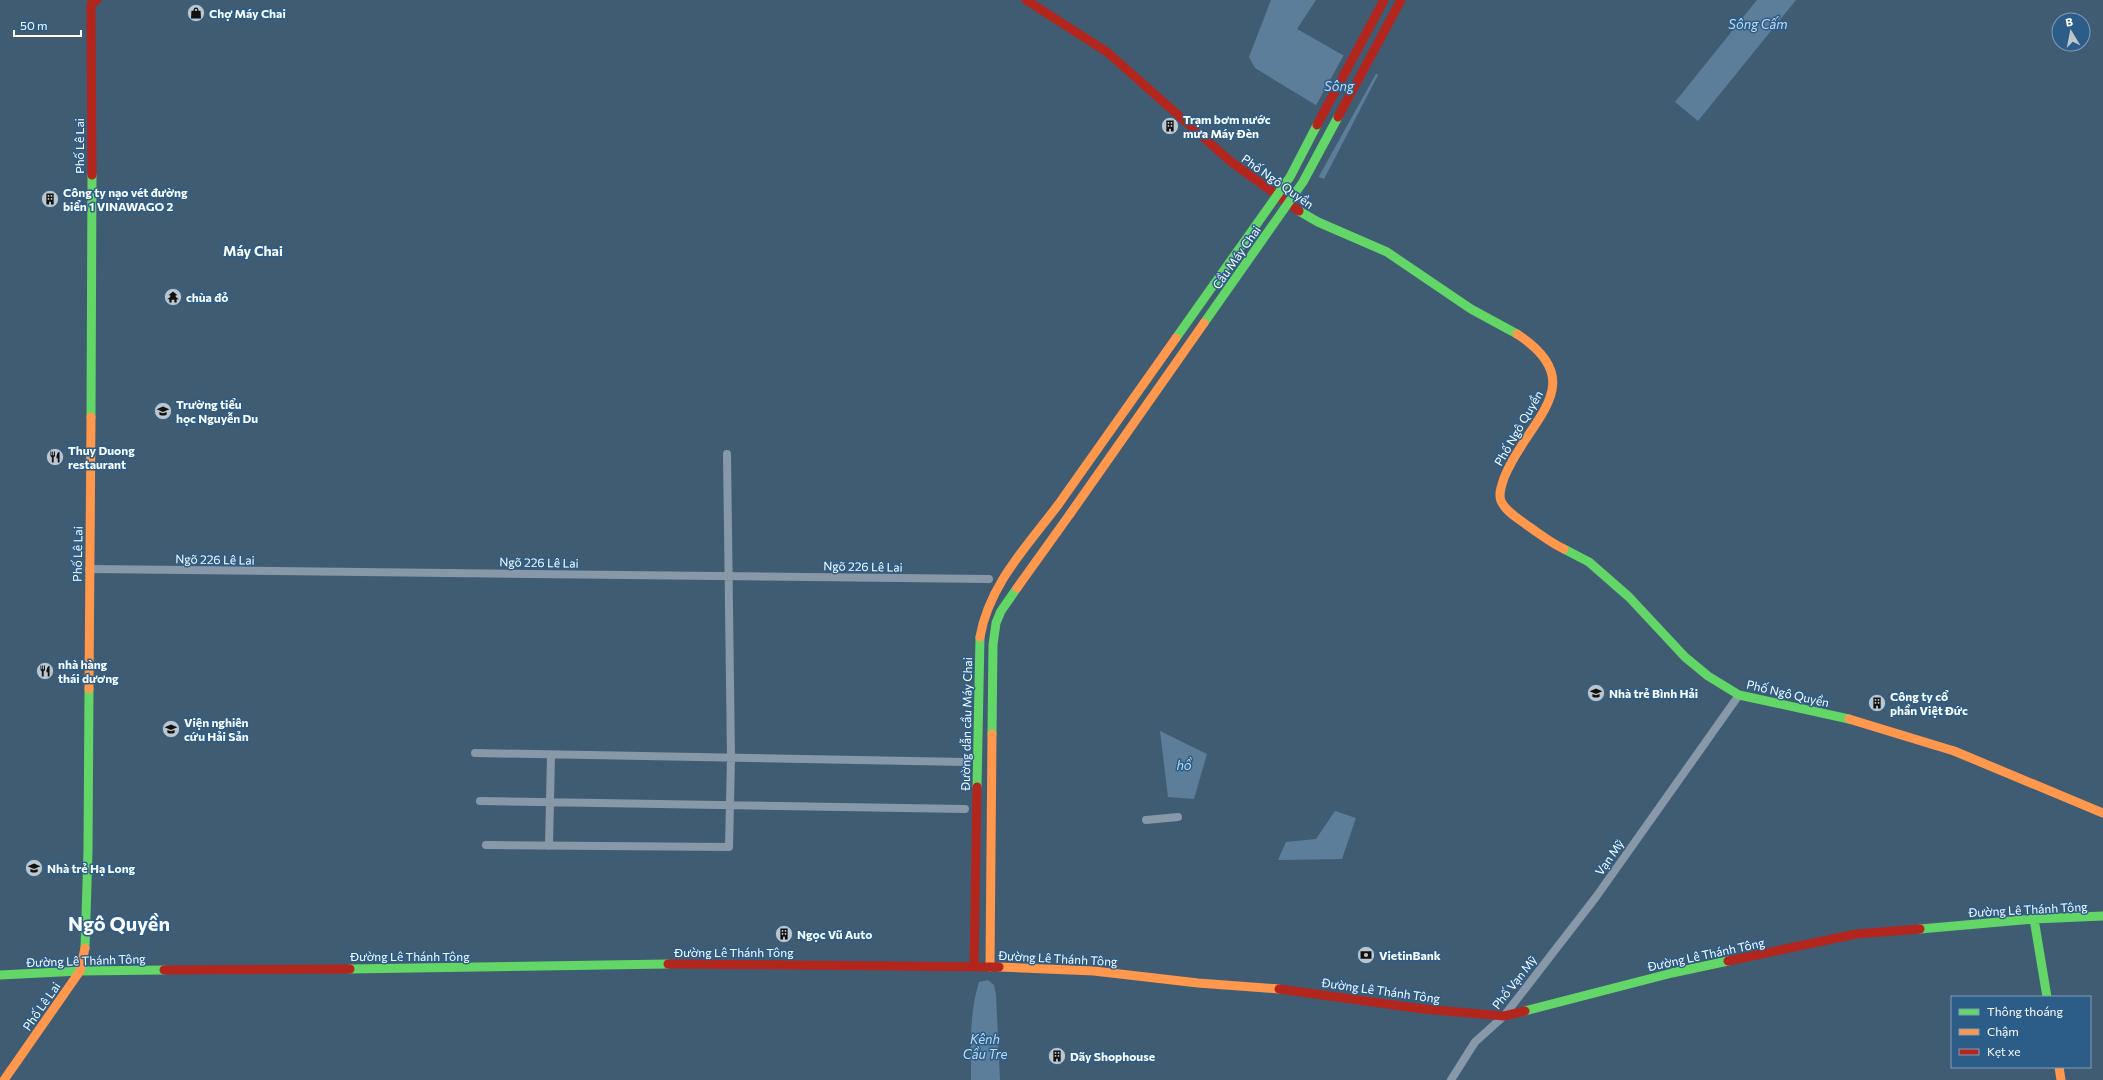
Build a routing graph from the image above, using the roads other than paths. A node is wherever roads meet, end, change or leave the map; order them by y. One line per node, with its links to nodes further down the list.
1 (1026, 0): 10 (street, Phố Ngô Quyền)
2 (1384, 0): 6 (street, Cầu Máy Chai, bridge)
3 (1401, 0): 28 (street, Cầu Máy Chai, bridge)
4 (94, 2): 7 (street, Phố Lê Lai)
5 (727, 454): 8 (street)
6 (1058, 505): 27 (street, Đường dẫn cầu Máy Chai)
7 (89, 569): 8 (street, Ngõ 226 Lê Lai); 29 (street, Phố Lê Lai)
8 (728, 576): 9 (street, Ngõ 226 Lê Lai); 13 (street)
9 (989, 579)
10 (1739, 695): 19 (street, Phố Ngô Quyền); 24 (street, Vạn Mỹ)
11 (475, 753): 12 (street)
12 (551, 755): 13 (street); 16 (street)
13 (731, 758): 14 (street); 17 (street)
14 (966, 762)
15 (480, 802): 16 (street)
16 (550, 802): 17 (street); 23 (street)
17 (730, 805): 18 (street); 23 (street)
18 (965, 809)
19 (2103, 812)
20 (1178, 817): 21 (street)
21 (1146, 820)
22 (486, 845): 23 (street)
23 (549, 846)
24 (1596, 897): 32 (street, Phố Vạn Mỹ)
25 (2103, 916): 26 (street, Đường Lê Thánh Tông)
26 (2034, 919): 31 (street); 32 (street, Đường Lê Thánh Tông)
27 (974, 966): 28 (street, Đường Lê Thánh Tông); 29 (street, Đường Lê Thánh Tông)
28 (990, 967): 32 (street, Đường Lê Thánh Tông)
29 (80, 971): 30 (street, Đường Lê Thánh Tông); 34 (street, Phố Lê Lai)
30 (0, 975)
31 (2048, 996)
32 (1504, 1016): 35 (street, Phố Vạn Mỹ)
33 (2059, 1068): 36 (street)
34 (4, 1080)
35 (1451, 1080)
36 (2061, 1080)

